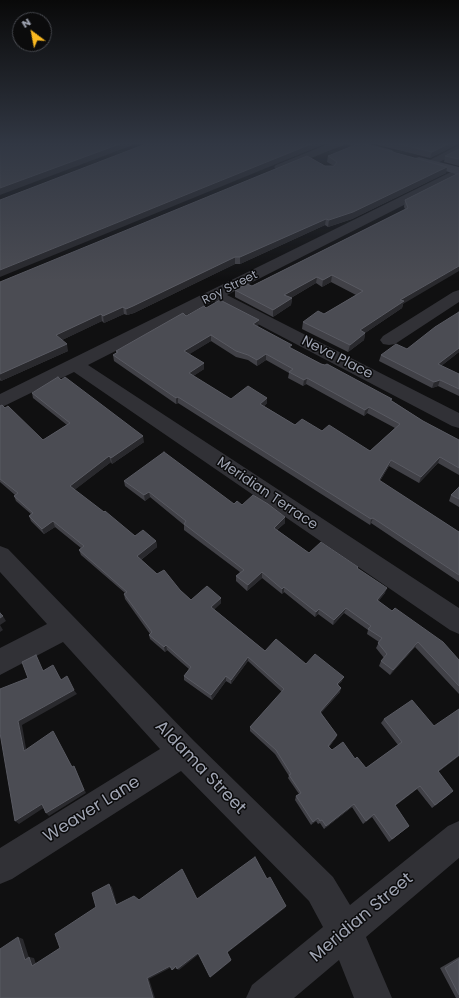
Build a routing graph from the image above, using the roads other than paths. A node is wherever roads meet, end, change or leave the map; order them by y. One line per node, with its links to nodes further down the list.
1 (424, 189): 2 (street, Roy Street)
2 (215, 295): 5 (street, Roy Street); 7 (street, Neva Place)
3 (459, 295): 4 (street)
4 (389, 340)
5 (75, 365): 6 (street, Roy Street); 9 (street, Meridian Terrace)
6 (0, 402)
7 (459, 421)
8 (0, 556): 10 (street, Aldama Street)
9 (459, 622)
10 (67, 627): 11 (street); 12 (street, Aldama Street)
11 (0, 662)
12 (183, 752): 14 (street, Weaver Lane); 15 (street, Aldama Street)
13 (459, 836): 15 (street, Meridian Street)
14 (0, 867)
15 (346, 932): 16 (street, Meridian Street); 17 (street, Aldama Street)
16 (265, 998)
17 (373, 998)

